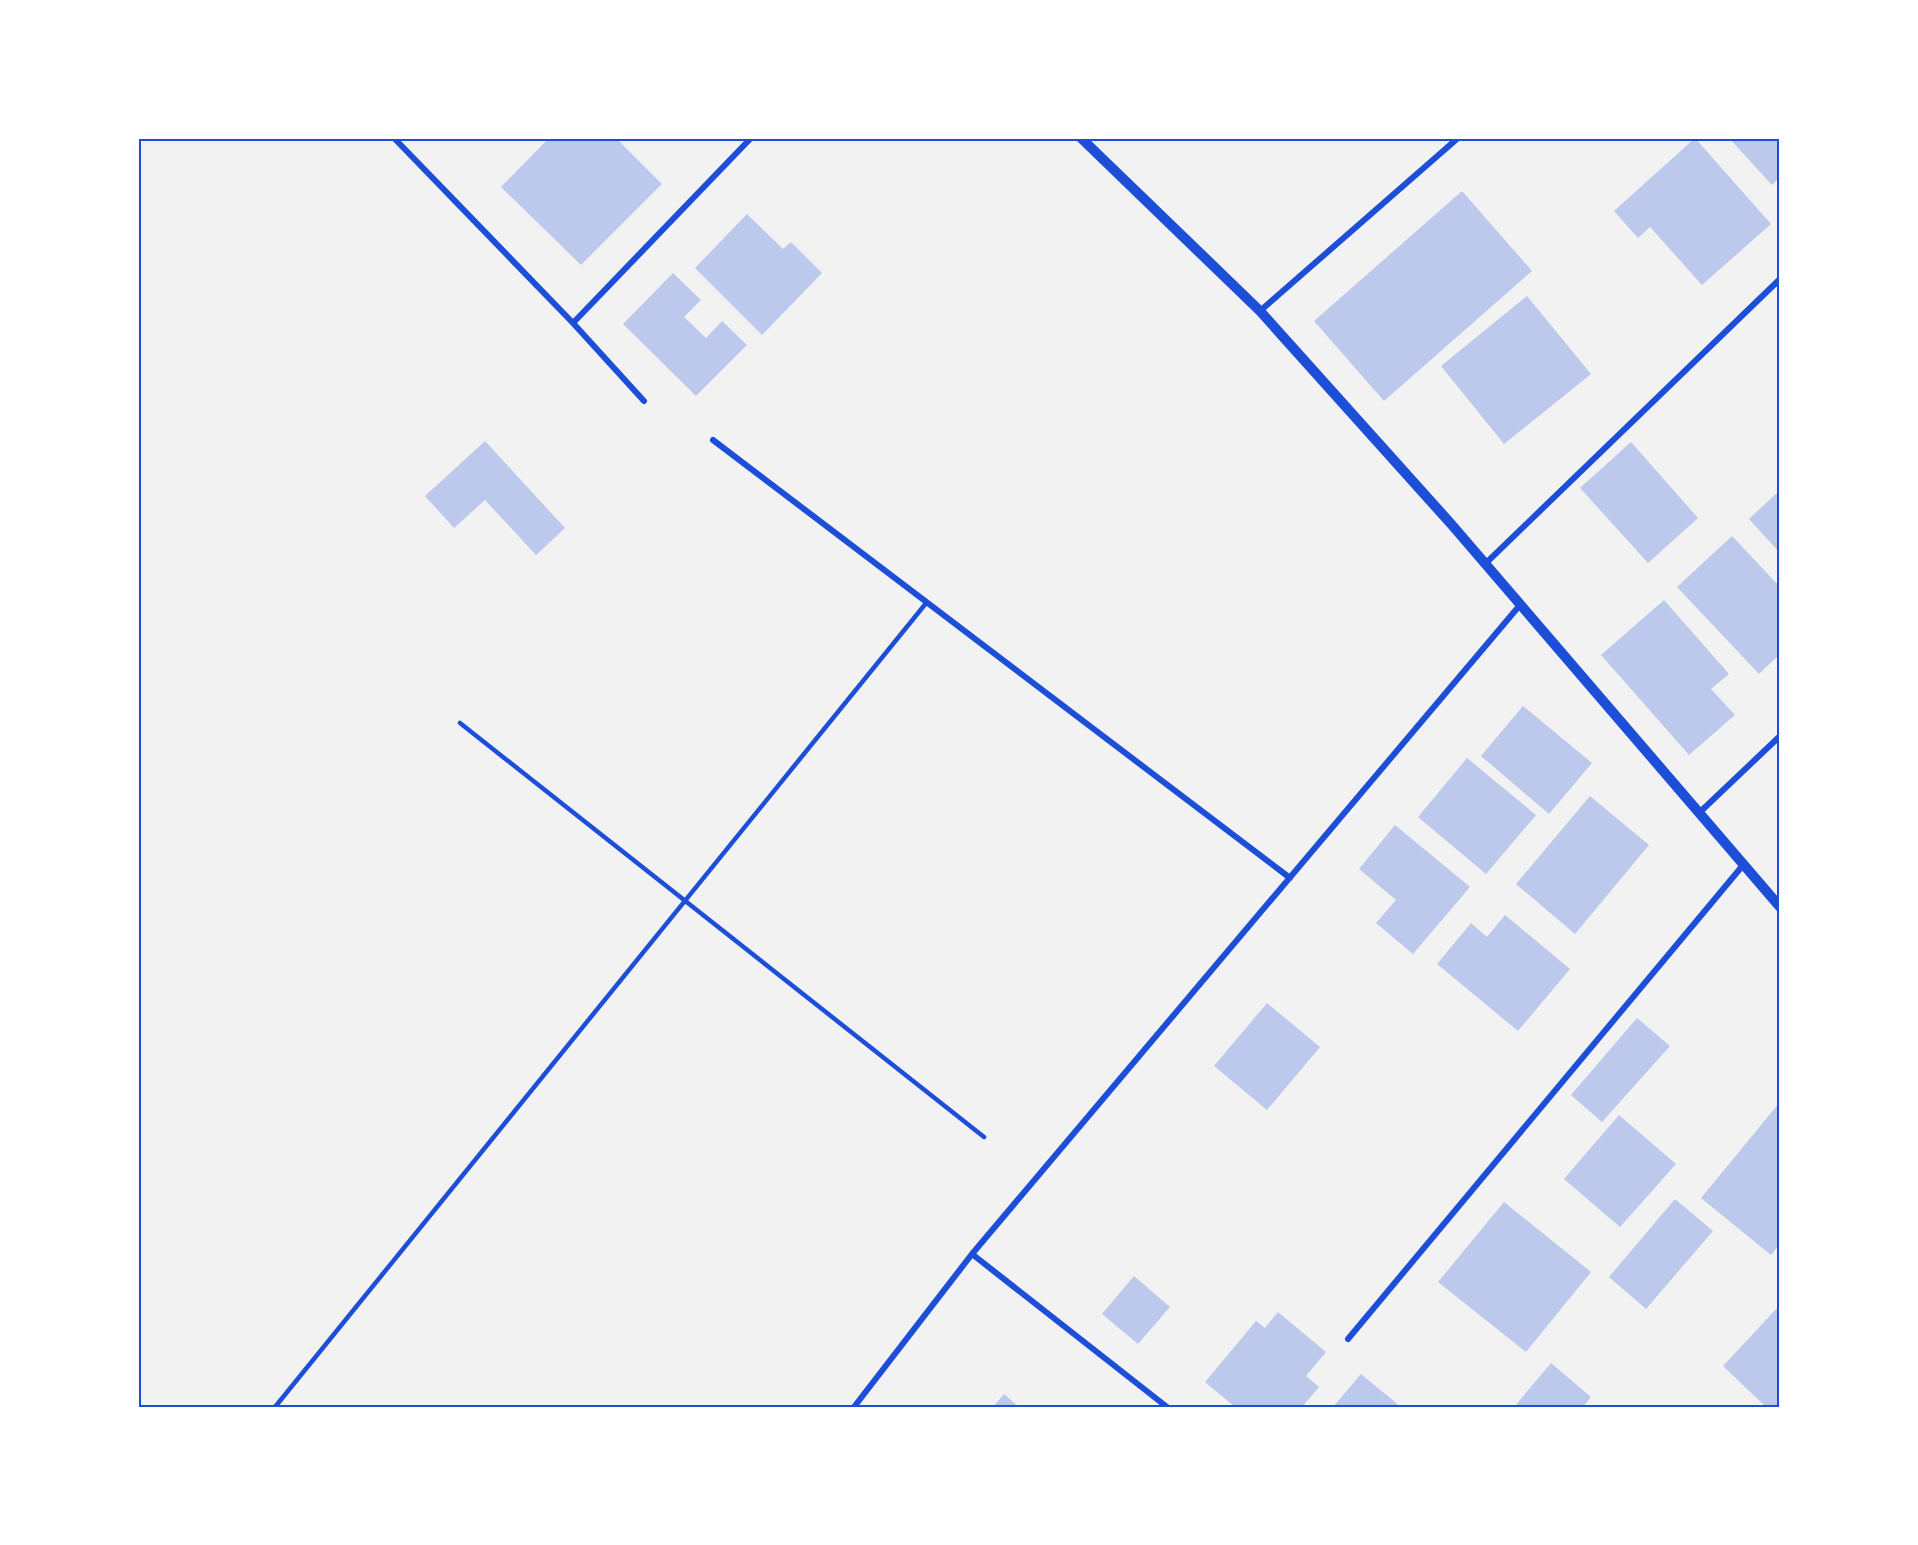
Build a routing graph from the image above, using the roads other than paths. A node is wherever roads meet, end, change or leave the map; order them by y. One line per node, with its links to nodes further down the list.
1 (394, 138): 7 (street)
2 (752, 138): 7 (street)
3 (1082, 138): 6 (street)
4 (1458, 138): 6 (street)
5 (1780, 279): 10 (street)
6 (1260, 311): 10 (street)
7 (573, 323): 8 (street)
8 (644, 400)
9 (713, 440): 11 (street)
10 (1485, 564): 12 (street)
11 (927, 602): 17 (street); 18 (lane)
12 (1520, 605): 15 (street); 17 (street)
13 (460, 723): 18 (lane)
14 (1780, 736): 15 (street)
15 (1699, 813): 16 (street)
16 (1744, 864): 19 (street); 22 (street)
17 (1290, 878): 21 (street)
18 (685, 901): 20 (lane); 23 (lane)
19 (1780, 907)
20 (984, 1137)
21 (972, 1254): 24 (street); 25 (street)
22 (1348, 1339)
23 (274, 1407)
24 (854, 1407)
25 (1167, 1407)

